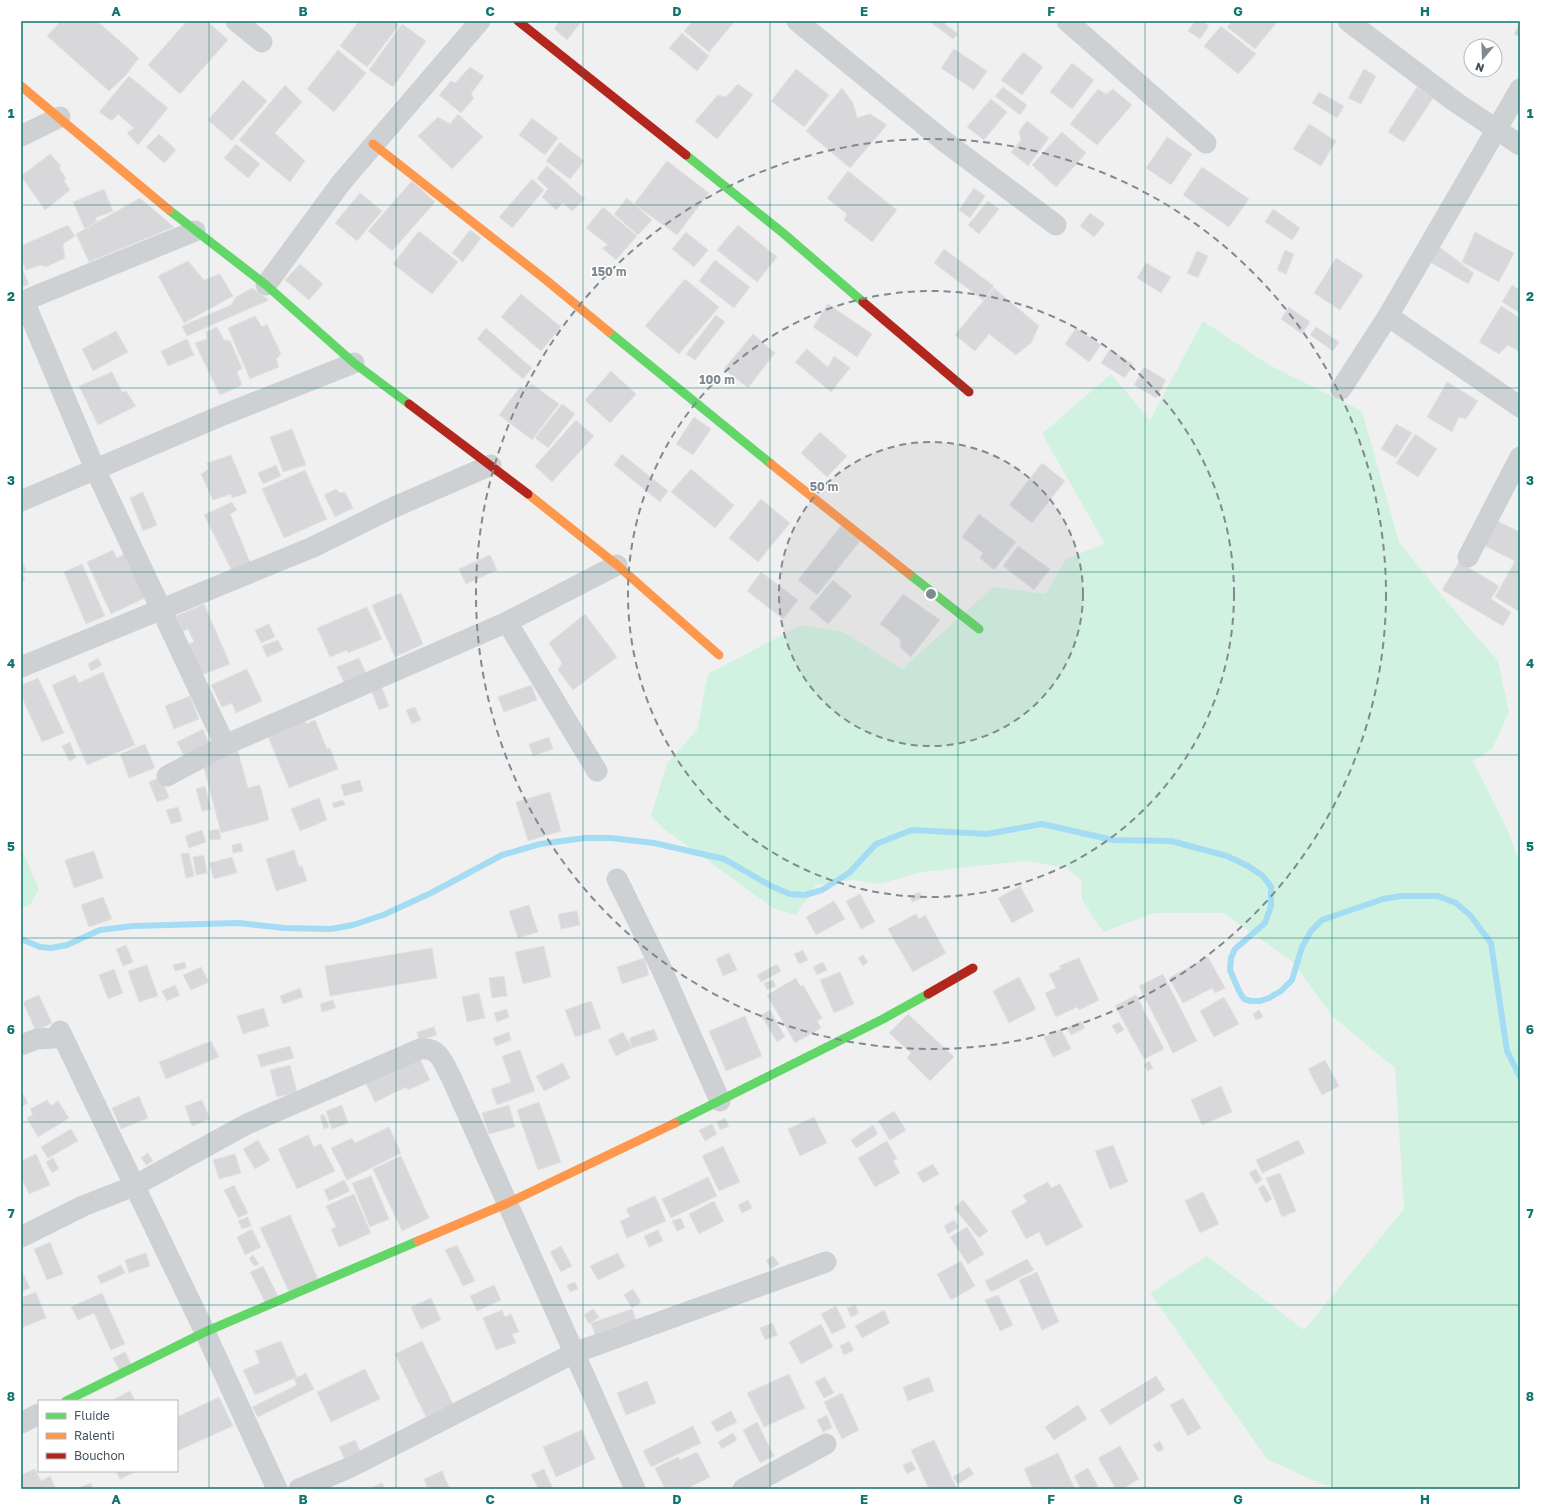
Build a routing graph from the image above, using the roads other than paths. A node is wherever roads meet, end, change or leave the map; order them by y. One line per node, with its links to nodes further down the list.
1 (236, 21): 7 (street)
2 (480, 21): 14 (street)
3 (518, 21): 23 (street)
4 (797, 21): 16 (street)
5 (1067, 21): 13 (street)
6 (1352, 22): 11 (street)
7 (262, 42)
8 (21, 86): 10 (street)
9 (1520, 89): 11 (street)
10 (60, 117): 12 (street); 17 (street)
11 (1496, 130): 15 (street); 20 (street)
12 (21, 136)
13 (1206, 143)
14 (373, 144): 18 (street); 33 (street)
15 (1520, 145)
16 (1056, 225)
17 (195, 231): 18 (street); 19 (street)
18 (266, 285): 21 (street)
19 (22, 301): 27 (street)
20 (1388, 316): 22 (street); 24 (street)
21 (354, 363): 26 (street); 27 (street)
22 (1341, 389)
23 (969, 392)
24 (1520, 407)
25 (1520, 457): 29 (street)
26 (491, 465): 30 (street); 31 (street)
27 (95, 469): 28 (street); 31 (street)
28 (21, 501)
29 (1468, 557)
30 (617, 565): 32 (street); 34 (street)
31 (160, 610): 35 (street); 36 (street)
32 (508, 622): 36 (street); 37 (street)
33 (979, 630)
34 (719, 655)
35 (21, 667)
36 (226, 745): 38 (street)
37 (597, 771)
38 (167, 776)
39 (617, 879): 42 (street)
40 (974, 968): 42 (street)
41 (21, 1045): 43 (street)
42 (720, 1101): 44 (street)
43 (134, 1186): 44 (street); 45 (street); 47 (street)
44 (508, 1203): 47 (street); 48 (street)
45 (21, 1237)
46 (826, 1262): 48 (street)
47 (205, 1332): 49 (street); 53 (street)
48 (574, 1353): 54 (street); 55 (street)
49 (68, 1400)
50 (38, 1414): 51 (street)
51 (21, 1423)
52 (826, 1444): 56 (street)
53 (277, 1489)
54 (299, 1489)
55 (635, 1489)
56 (743, 1489)

